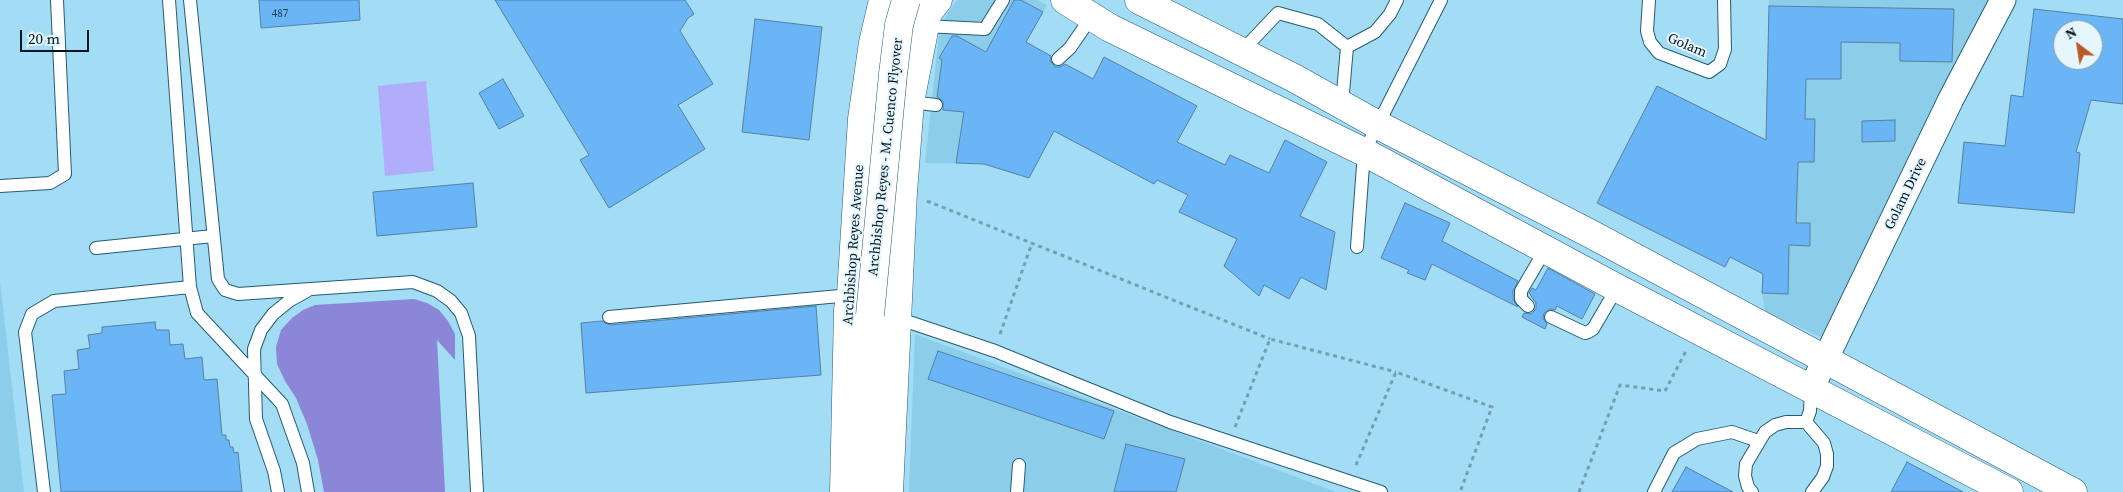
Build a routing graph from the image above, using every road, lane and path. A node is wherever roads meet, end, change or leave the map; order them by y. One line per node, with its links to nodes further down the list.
1 (57, 0): 22 (lane)
2 (169, 0): 25 (lane)
3 (190, 0): 24 (lane)
4 (883, 0): 15 (main road, Archbishop Reyes Avenue)
5 (1003, 0): 13 (lane)
6 (1065, 0): 14 (main road)
7 (1140, 0): 17 (main road)
8 (1396, 0): 16 (lane)
9 (1441, 0): 20 (lane)
10 (1649, 0): 11 (lane, Golam)
11 (1724, 0)
12 (2004, 0): 42 (street, Golam Drive)
13 (924, 12): 15 (main road); 23 (main road); 35 (main road, Archbishop Reyes - M. Cuenco Flyover, bridge)
14 (1092, 16): 18 (lane); 21 (main road)
15 (876, 31): 33 (main road, Archbishop Reyes Avenue)
16 (1347, 47): 17 (lane); 19 (lane)
17 (1242, 52): 19 (main road)
18 (1058, 60)
19 (1342, 104): 20 (main road)
20 (1378, 125): 21 (lane); 42 (main road)
21 (1364, 152): 28 (lane); 29 (main road)
22 (0, 186)
23 (903, 192): 26 (path); 38 (main road)
24 (212, 236): 25 (lane); 32 (lane)
25 (187, 239): 27 (lane); 30 (lane)
26 (1032, 243): 40 (path); 41 (path)
27 (96, 248)
28 (1357, 248)
29 (1545, 250): 31 (main road); 34 (lane)
30 (190, 287): 44 (lane); 51 (lane)
31 (1617, 288): 37 (lane); 39 (main road)
32 (310, 289): 44 (lane); 54 (lane)
33 (851, 295): 36 (lane); 55 (main road, Archbishop Reyes Avenue)
34 (1528, 306)
35 (870, 315): 56 (main road, Archbishop Reyes Avenue)
36 (609, 317)
37 (1551, 317)
38 (897, 318): 41 (lane); 57 (main road)
39 (1698, 329): 45 (main road); 61 (path)
40 (1270, 339): 43 (path); 47 (path)
41 (995, 351): 47 (lane)
42 (1826, 360): 45 (street, Golam Drive); 66 (main road)
43 (1396, 372): 50 (path); 60 (path)
44 (254, 374): 52 (lane); 53 (lane)
45 (1811, 389): 46 (lane); 65 (main road)
46 (1806, 422): 48 (lane); 64 (lane)
47 (1229, 441): 50 (lane)
48 (1758, 441): 62 (lane); 63 (lane)
49 (1019, 465): 58 (lane)
50 (1349, 481): 59 (lane)
51 (44, 492)
52 (278, 492)
53 (308, 492)
54 (477, 492)
55 (844, 492)
56 (866, 492)
57 (889, 492)
58 (1017, 492)
59 (1381, 492)
60 (1460, 492)
61 (1579, 492)
62 (1654, 492)
63 (1752, 492)
64 (1812, 492)
65 (2009, 492)
66 (2073, 492)

